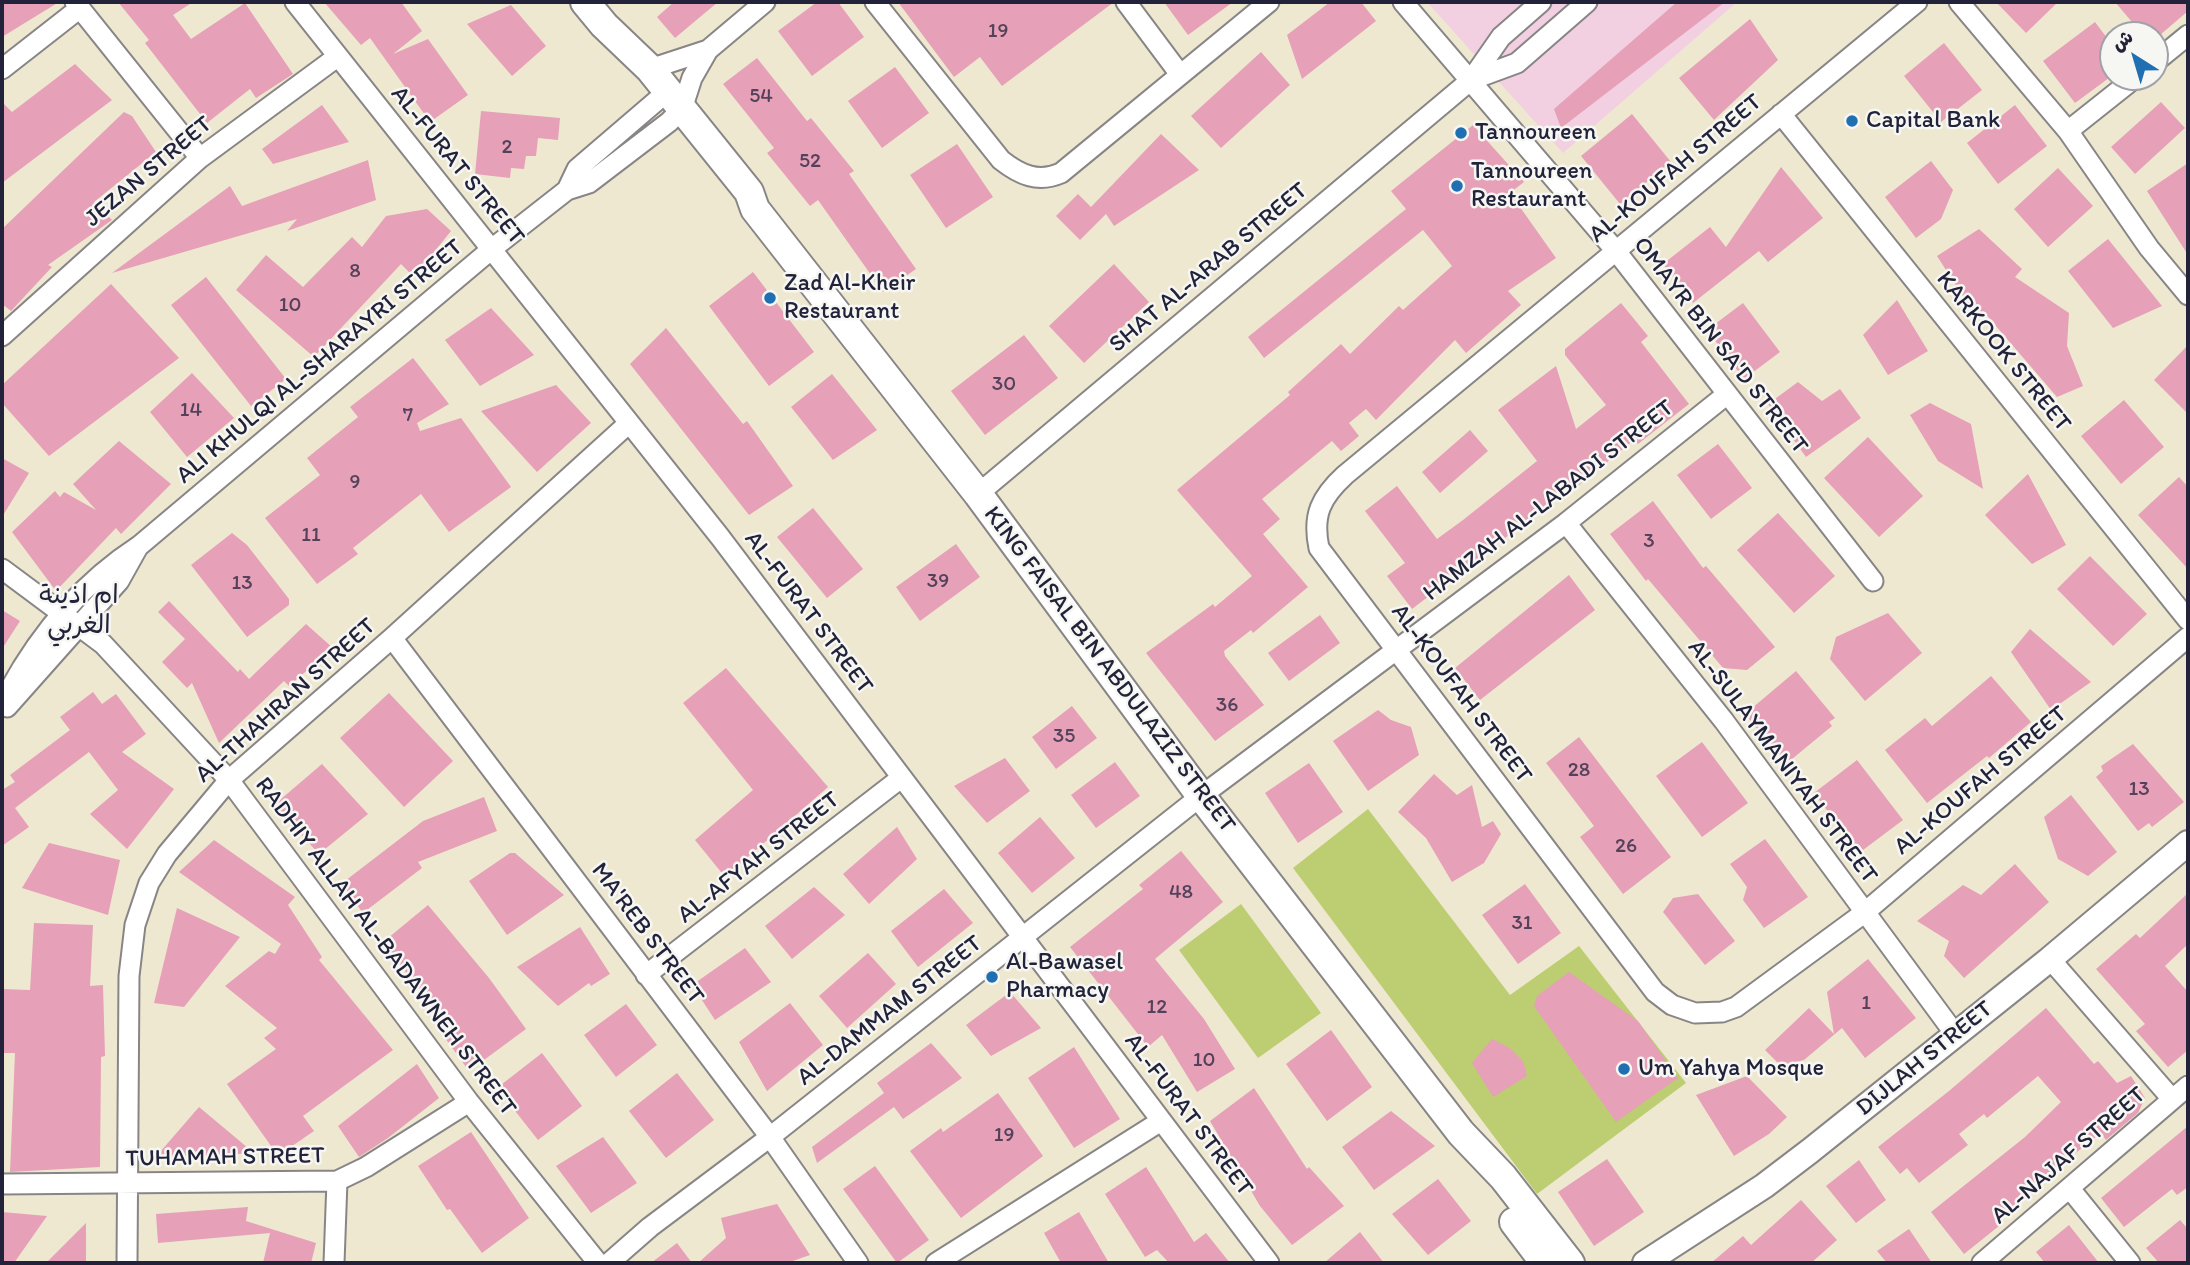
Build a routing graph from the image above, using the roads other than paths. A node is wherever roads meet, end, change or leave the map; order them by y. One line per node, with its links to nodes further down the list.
1 (295, 2): 17 (street, AL-FURAT STREET)
2 (585, 2): 13 (main road, KING FAISAL BIN ABDULAZIZ STREET)
3 (765, 2): 15 (street)
4 (875, 2): 20 (street)
5 (1126, 2): 20 (street)
6 (1269, 2): 20 (street)
7 (1403, 2): 21 (street, OMAYR BIN SA'D STREET)
8 (1541, 2): 21 (street, SHAT AL-ARAB STREET)
9 (1587, 2): 21 (street, SHAT AL-ARAB STREET)
10 (1917, 2): 24 (street, AL-KOUFAH STREET)
11 (1959, 2): 25 (street)
12 (78, 5): 18 (street); 26 (street)
13 (604, 25): 19 (main road, KING FAISAL BIN ABDULAZIZ STREET); 23 (main road, KING FAISAL BIN ABDULAZIZ STREET)
14 (2188, 35): 16 (street)
15 (708, 50): 19 (street); 23 (street)
16 (2169, 51)
17 (337, 57): 26 (street, JEZAN STREET); 27 (street, AL-FURAT STREET)
18 (2, 69)
19 (650, 69): 23 (main road, KING FAISAL BIN ABDULAZIZ STREET)
20 (1179, 73)
21 (1471, 80): 28 (street, OMAYR BIN SA'D STREET); 33 (street, SHAT AL-ARAB STREET)
22 (2118, 91): 25 (street)
23 (668, 106): 27 (street, ALI KHULQI AL-SHARAYRI STREET); 33 (main road, KING FAISAL BIN ABDULAZIZ STREET)
24 (1781, 114): 28 (street, AL-KOUFAH STREET); 39 (street, KARKOOK STREET)
25 (2068, 131): 29 (street)
26 (200, 158): 30 (street, JEZAN STREET)
27 (493, 248): 32 (street, AL-FURAT STREET); 35 (street, ALI KHULQI AL-SHARAYRI STREET)
28 (1616, 251): 31 (street, OMAYR BIN SA'D STREET); 43 (street, AL-KOUFAH STREET)
29 (2188, 295)
30 (2, 336)
31 (1726, 395): 34 (street, HAMZAH AL-LABADI STREET); 37 (street, OMAYR BIN SA'D STREET)
32 (629, 423): 42 (street, AL-THAHRAN STREET); 46 (street, AL-FURAT STREET)
33 (978, 494): 48 (main road, KING FAISAL BIN ABDULAZIZ STREET)
34 (1566, 523): 43 (street, HAMZAH AL-LABADI STREET); 50 (street, AL-SULAYMANIYAH STREET)
35 (139, 546): 38 (street, ALI KHULQI AL-SHARAYRI STREET); 40 (street, ALI KHULQI AL-SHARAYRI STREET)
36 (2, 569): 38 (street, RADHIY ALLAH AL-BADAWNEH STREET)
37 (1873, 581)
38 (62, 612): 40 (street, RADHIY ALLAH AL-BADAWNEH STREET); 44 (street, ALI KHULQI AL-SHARAYRI STREET)
39 (2188, 621)
40 (82, 626): 45 (street, ALI KHULQI AL-SHARAYRI STREET); 47 (street, RADHIY ALLAH AL-BADAWNEH STREET)
41 (2188, 637): 50 (street, AL-KOUFAH STREET)
42 (392, 638): 47 (street, AL-THAHRAN STREET); 53 (street, MA'REB STREET)
43 (1396, 648): 48 (street, HAMZAH AL-LABADI STREET); 50 (street, AL-KOUFAH STREET)
44 (2, 704)
45 (2, 713)
46 (901, 778): 51 (street, AL-FURAT STREET); 53 (street, AL-AFYAH STREET)
47 (229, 780): 56 (street, RADHIY ALLAH AL-BADAWNEH STREET); 61 (street, AL-THAHRAN STREET)
48 (1201, 796): 51 (street, AL-DAMMAM STREET); 58 (main road, KING FAISAL BIN ABDULAZIZ STREET)
49 (2188, 843): 52 (street, DIJLAH STREET)
50 (1864, 913): 54 (street, AL-SULAYMANIYAH STREET)
51 (1023, 936): 57 (street, AL-FURAT STREET); 59 (street, AL-DAMMAM STREET)
52 (2050, 959): 54 (street, DIJLAH STREET); 55 (street)
53 (646, 975): 59 (street, MA'REB STREET)
54 (1955, 1034): 64 (street, DIJLAH STREET)
55 (2183, 1092): 63 (street, AL-NAJAF STREET)
56 (470, 1102): 60 (street, TUHAMAH STREET); 67 (street, RADHIY ALLAH AL-BADAWNEH STREET)
57 (1161, 1121): 70 (street); 71 (street, AL-FURAT STREET)
58 (1461, 1133): 72 (main road, KING FAISAL BIN ABDULAZIZ STREET); 73 (main road, KING FAISAL BIN ABDULAZIZ STREET)
59 (770, 1137): 68 (street, AL-DAMMAM STREET); 69 (street, MA'REB STREET)
60 (337, 1181): 61 (street, TUHAMAH STREET); 66 (street)
61 (128, 1183): 62 (street, TUHAMAH STREET); 65 (street, AL-THAHRAN STREET)
62 (2, 1184)
63 (2071, 1190): 74 (street, AL-NAJAF STREET); 75 (street)
64 (1640, 1262)
65 (127, 1263)
66 (334, 1263)
67 (598, 1263)
68 (609, 1263)
69 (858, 1263)
70 (936, 1263)
71 (1269, 1263)
72 (1545, 1263)
73 (1570, 1263)
74 (1982, 1263)
75 (2130, 1263)

